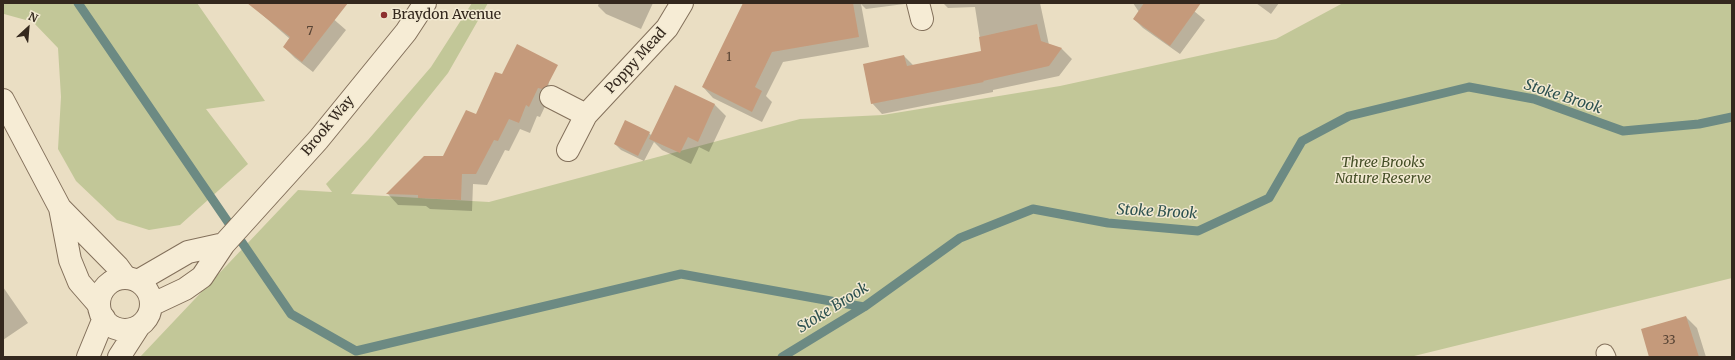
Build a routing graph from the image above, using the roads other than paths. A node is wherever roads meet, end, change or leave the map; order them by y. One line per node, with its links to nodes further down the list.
1 (425, 3): 8 (street, Brook Way)
2 (682, 3): 5 (street, Poppy Mead)
3 (551, 97): 5 (street)
4 (3, 100): 7 (street)
5 (586, 115): 6 (street, Poppy Mead)
6 (568, 150)
7 (60, 208): 9 (street); 11 (street)
8 (224, 244): 9 (street); 10 (street, Brook Way)
9 (132, 280): 10 (street); 11 (street)
10 (151, 305): 12 (street)
11 (101, 312): 12 (street); 13 (street)
12 (139, 326): 14 (street)
13 (88, 357)
14 (119, 357)

